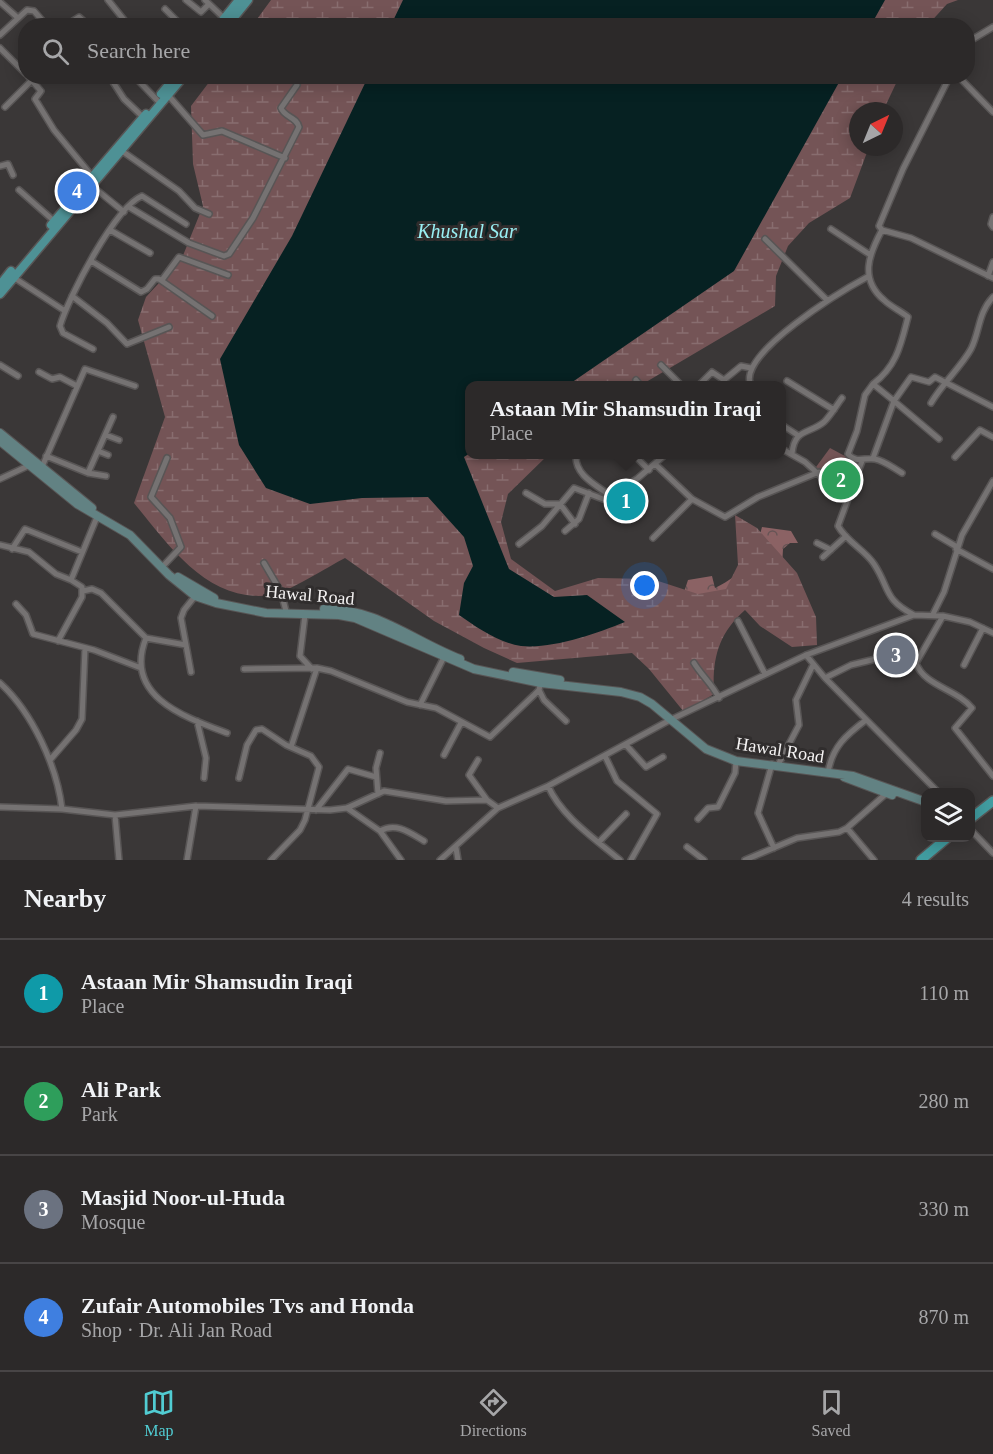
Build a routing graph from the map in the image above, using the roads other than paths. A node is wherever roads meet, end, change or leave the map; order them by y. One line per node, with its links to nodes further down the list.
1 (108, 0): 10 (street)
2 (186, 0): 6 (street)
3 (239, 0): 13 (main road)
4 (248, 0): 14 (main road)
5 (0, 2): 8 (street)
6 (207, 2): 12 (street)
7 (165, 9): 11 (street)
8 (18, 18): 9 (street); 16 (street)
9 (38, 18)
10 (123, 18)
11 (174, 18)
12 (221, 18)
13 (228, 18)
14 (229, 18)
15 (993, 27): 17 (street)
16 (0, 35)
17 (975, 38)
18 (0, 48): 19 (street)
19 (18, 66)
20 (23, 84): 31 (street)
21 (35, 84): 38 (street)
22 (114, 84): 33 (street)
23 (140, 84): 30 (street)
24 (174, 84): 30 (main road)
25 (175, 84): 29 (main road)
26 (947, 84): 49 (street)
27 (966, 84): 32 (street)
28 (297, 85): 35 (street)
29 (168, 95): 30 (main road); 35 (street)
30 (156, 104): 33 (main road); 34 (main road)
31 (5, 107)
32 (993, 112)
33 (143, 117): 38 (main road)
34 (122, 151): 39 (main road); 42 (street)
35 (285, 158): 41 (street)
36 (0, 166): 37 (street)
37 (13, 175)
38 (92, 176): 44 (main road)
39 (92, 186): 41 (street); 56 (main road)
40 (19, 190): 44 (street)
41 (127, 209): 45 (street); 48 (street)
42 (209, 214)
43 (993, 217): 46 (street)
44 (54, 221): 56 (main road)
45 (186, 224)
46 (993, 227)
47 (831, 229): 52 (street)
48 (110, 230): 51 (street); 53 (street)
49 (882, 230): 52 (street); 58 (street)
50 (765, 239): 64 (street)
51 (150, 253)
52 (869, 254): 57 (street)
53 (91, 261): 59 (street); 62 (street)
54 (993, 262): 58 (street)
55 (228, 275): 59 (street)
56 (11, 276): 60 (main road); 61 (main road); 65 (street)
57 (869, 276): 64 (street); 79 (street)
58 (991, 277)
59 (162, 280): 66 (street)
60 (0, 285)
61 (0, 294)
62 (72, 296): 65 (street); 67 (street)
63 (993, 297): 78 (street)
64 (827, 300): 71 (street)
65 (64, 311): 68 (street)
66 (212, 316)
67 (169, 327)
68 (93, 349)
69 (0, 365): 73 (street)
70 (662, 365): 74 (street)
71 (750, 368): 75 (street); 76 (street)
72 (39, 372): 80 (street)
73 (18, 376)
74 (677, 381)
75 (703, 381)
76 (749, 381)
77 (787, 381): 86 (street)
78 (944, 381): 83 (street); 84 (street); 85 (street)
79 (873, 384): 83 (street); 107 (street)
80 (77, 386): 81 (street); 100 (street)
81 (135, 387)
82 (842, 398): 86 (street)
83 (894, 401): 93 (street); 103 (street)
84 (930, 403)
85 (993, 407)
86 (834, 410): 91 (street)
87 (113, 417): 90 (street)
88 (786, 428): 91 (street)
89 (0, 433): 110 (main road, Hawal Road)
90 (106, 435): 94 (street); 96 (street)
91 (798, 436): 98 (street)
92 (993, 437): 101 (street)
93 (939, 439)
94 (119, 440)
95 (0, 441): 109 (main road, Hawal Road)
96 (98, 451): 99 (street); 113 (street)
97 (786, 451): 98 (street)
98 (792, 454): 112 (street)
99 (108, 455)
100 (46, 456): 110 (street); 113 (street)
101 (955, 457)
102 (167, 458): 139 (street)
103 (873, 458): 107 (street); 114 (street)
104 (576, 459): 120 (street)
105 (638, 459): 111 (street)
106 (659, 459): 108 (street)
107 (862, 461): 122 (street)
108 (655, 464): 111 (street); 121 (street)
109 (30, 465): 110 (main road, Hawal Road); 116 (street)
110 (40, 470): 124 (main road, Hawal Road); 139 (main road, Hawal Road)
111 (649, 470): 120 (street)
112 (819, 472): 121 (street); 122 (street)
113 (88, 473): 115 (street)
114 (902, 473)
115 (106, 476)
116 (0, 479)
117 (993, 482): 133 (street)
118 (526, 493): 123 (street)
119 (589, 493): 120 (street); 123 (street); 125 (street)
120 (611, 496)
121 (692, 499): 129 (street)
122 (846, 499): 128 (street)
123 (560, 504): 125 (street); 130 (street)
124 (97, 518): 136 (street); 143 (main road, Hawal Road)
125 (575, 524): 126 (street)
126 (565, 531)
127 (935, 534): 133 (street)
128 (846, 536): 135 (street); 148 (street)
129 (653, 537)
130 (519, 543)
131 (817, 543): 135 (street)
132 (0, 545): 134 (street)
133 (957, 548): 140 (street); 147 (street)
134 (12, 549): 136 (street); 141 (street)
135 (831, 550): 137 (street)
136 (82, 552): 141 (street)
137 (823, 556)
138 (264, 563): 145 (street)
139 (165, 564): 143 (main road, Hawal Road)
140 (993, 569)
141 (71, 580): 142 (street)
142 (83, 591): 153 (street); 154 (street)
143 (197, 593): 145 (main road, Hawal Road); 146 (main road, Hawal Road); 155 (street)
144 (16, 604): 154 (street)
145 (286, 610): 146 (main road, Hawal Road)
146 (302, 614): 157 (main road, Hawal Road); 164 (street)
147 (933, 614): 148 (street); 149 (street)
148 (914, 615): 158 (street)
149 (943, 616): 151 (street); 190 (street)
150 (738, 621): 167 (street)
151 (983, 628): 152 (street); 162 (street)
152 (993, 633)
153 (146, 638): 155 (street); 163 (street)
154 (58, 641): 156 (street)
155 (186, 645): 166 (street)
156 (86, 648): 163 (street); 185 (street)
157 (445, 655): 170 (main road, Hawal Road); 172 (street)
158 (807, 655): 161 (street); 167 (street)
159 (884, 657): 168 (street)
160 (694, 663): 171 (street)
161 (813, 665): 168 (street); 188 (street)
162 (964, 665)
163 (141, 668): 175 (street)
164 (314, 668): 165 (street); 172 (street); 180 (street)
165 (244, 669)
166 (190, 672)
167 (765, 674): 171 (street)
168 (825, 678): 174 (street)
169 (0, 683): 185 (street)
170 (540, 683): 173 (main road, Hawal Road); 176 (street); 177 (street)
171 (719, 698): 173 (street)
172 (420, 705): 177 (street)
173 (673, 719): 179 (street); 187 (main road, Hawal Road)
174 (866, 720): 189 (street); 195 (street)
175 (197, 721): 178 (street); 192 (street)
176 (566, 721)
177 (461, 723): 182 (street)
178 (227, 733)
179 (626, 745): 183 (street); 184 (street)
180 (291, 747): 193 (street); 208 (street)
181 (380, 753): 191 (street)
182 (444, 755)
183 (605, 756): 194 (street); 233 (street)
184 (663, 757)
185 (50, 760): 207 (street)
186 (478, 760): 198 (street)
187 (736, 761): 188 (main road, Hawal Road); 213 (street)
188 (775, 765): 189 (main road, Hawal Road); 224 (street)
189 (828, 773): 196 (main road, Hawal Road)
190 (993, 776)
191 (376, 777): 197 (street); 209 (street)
192 (204, 778)
193 (238, 778)
194 (549, 786): 206 (street); 219 (street)
195 (934, 788)
196 (888, 791): 199 (main road, Hawal Road); 201 (main road, Hawal Road); 215 (street)
197 (378, 794): 198 (street); 205 (street)
198 (487, 800): 206 (street)
199 (921, 801)
200 (993, 801): 212 (highway)
201 (921, 805)
202 (196, 806): 208 (street); 211 (street); 227 (street)
203 (0, 807): 207 (street)
204 (993, 807): 214 (highway)
205 (347, 808): 209 (street); 216 (street)
206 (498, 808): 223 (street)
207 (62, 809): 211 (street)
208 (309, 810): 209 (street); 228 (street)
209 (316, 810)
210 (626, 814): 219 (street)
211 (115, 815): 226 (street)
212 (975, 815)
213 (698, 819)
214 (975, 823)
215 (848, 828): 224 (street); 236 (street)
216 (380, 831): 218 (street); 229 (street)
217 (975, 833): 225 (street)
218 (424, 841)
219 (599, 842): 232 (street)
220 (941, 842): 237 (highway)
221 (949, 842): 238 (highway)
222 (687, 847): 234 (street)
223 (456, 848): 230 (street); 231 (street)
224 (774, 848): 235 (street)
225 (993, 853)
226 (119, 860)
227 (187, 860)
228 (271, 860)
229 (401, 860)
230 (440, 860)
231 (458, 860)
232 (620, 860)
233 (631, 860)
234 (704, 860)
235 (744, 860)
236 (874, 860)
237 (921, 860)
238 (929, 860)

